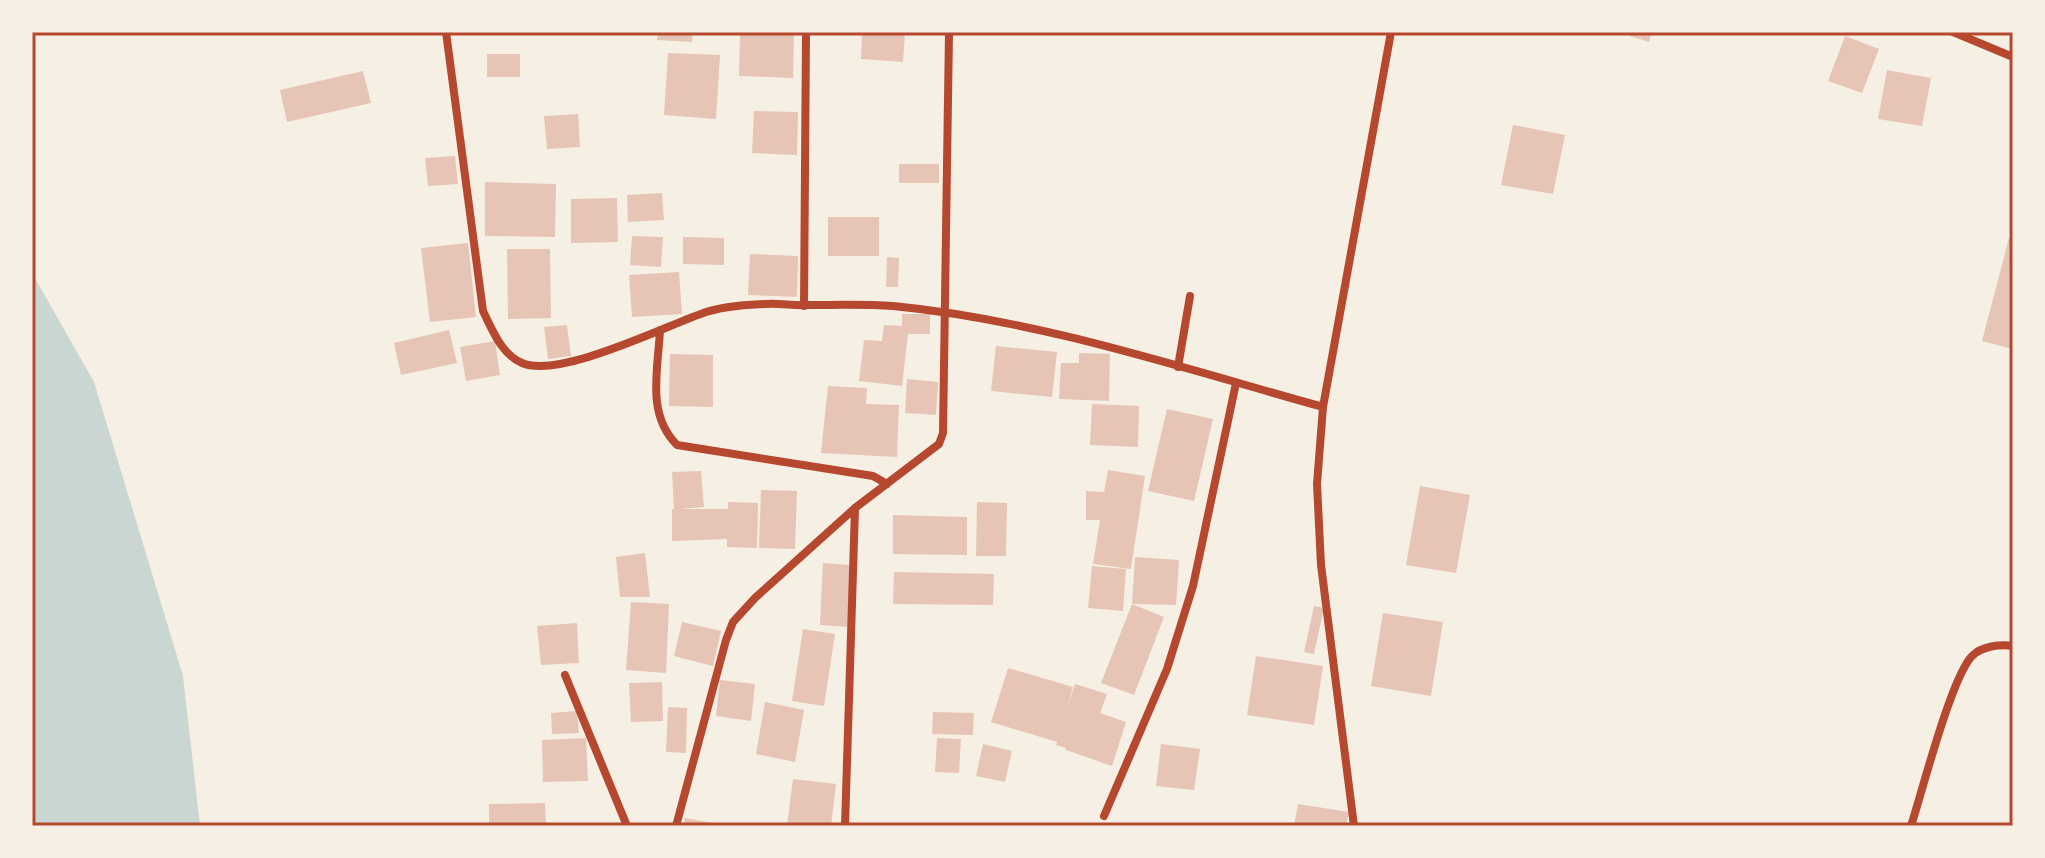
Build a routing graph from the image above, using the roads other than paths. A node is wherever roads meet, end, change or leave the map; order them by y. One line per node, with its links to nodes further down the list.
1 (446, 32): 10 (street)
2 (806, 32): 8 (street)
3 (949, 32): 9 (street)
4 (1391, 32): 13 (street)
5 (1953, 32): 6 (street)
6 (2013, 57)
7 (1190, 296): 11 (street)
8 (804, 306): 9 (street); 10 (street)
9 (945, 312): 11 (street); 14 (street)
10 (660, 330): 14 (street)
11 (1178, 367): 12 (street)
12 (1236, 383): 13 (street); 18 (street)
13 (1323, 407): 22 (street)
14 (887, 484): 15 (street)
15 (855, 508): 20 (street); 21 (street)
16 (2013, 646): 23 (street)
17 (565, 675): 19 (street)
18 (1104, 816)
19 (627, 826)
20 (676, 826)
21 (845, 826)
22 (1354, 826)
23 (1911, 826)

